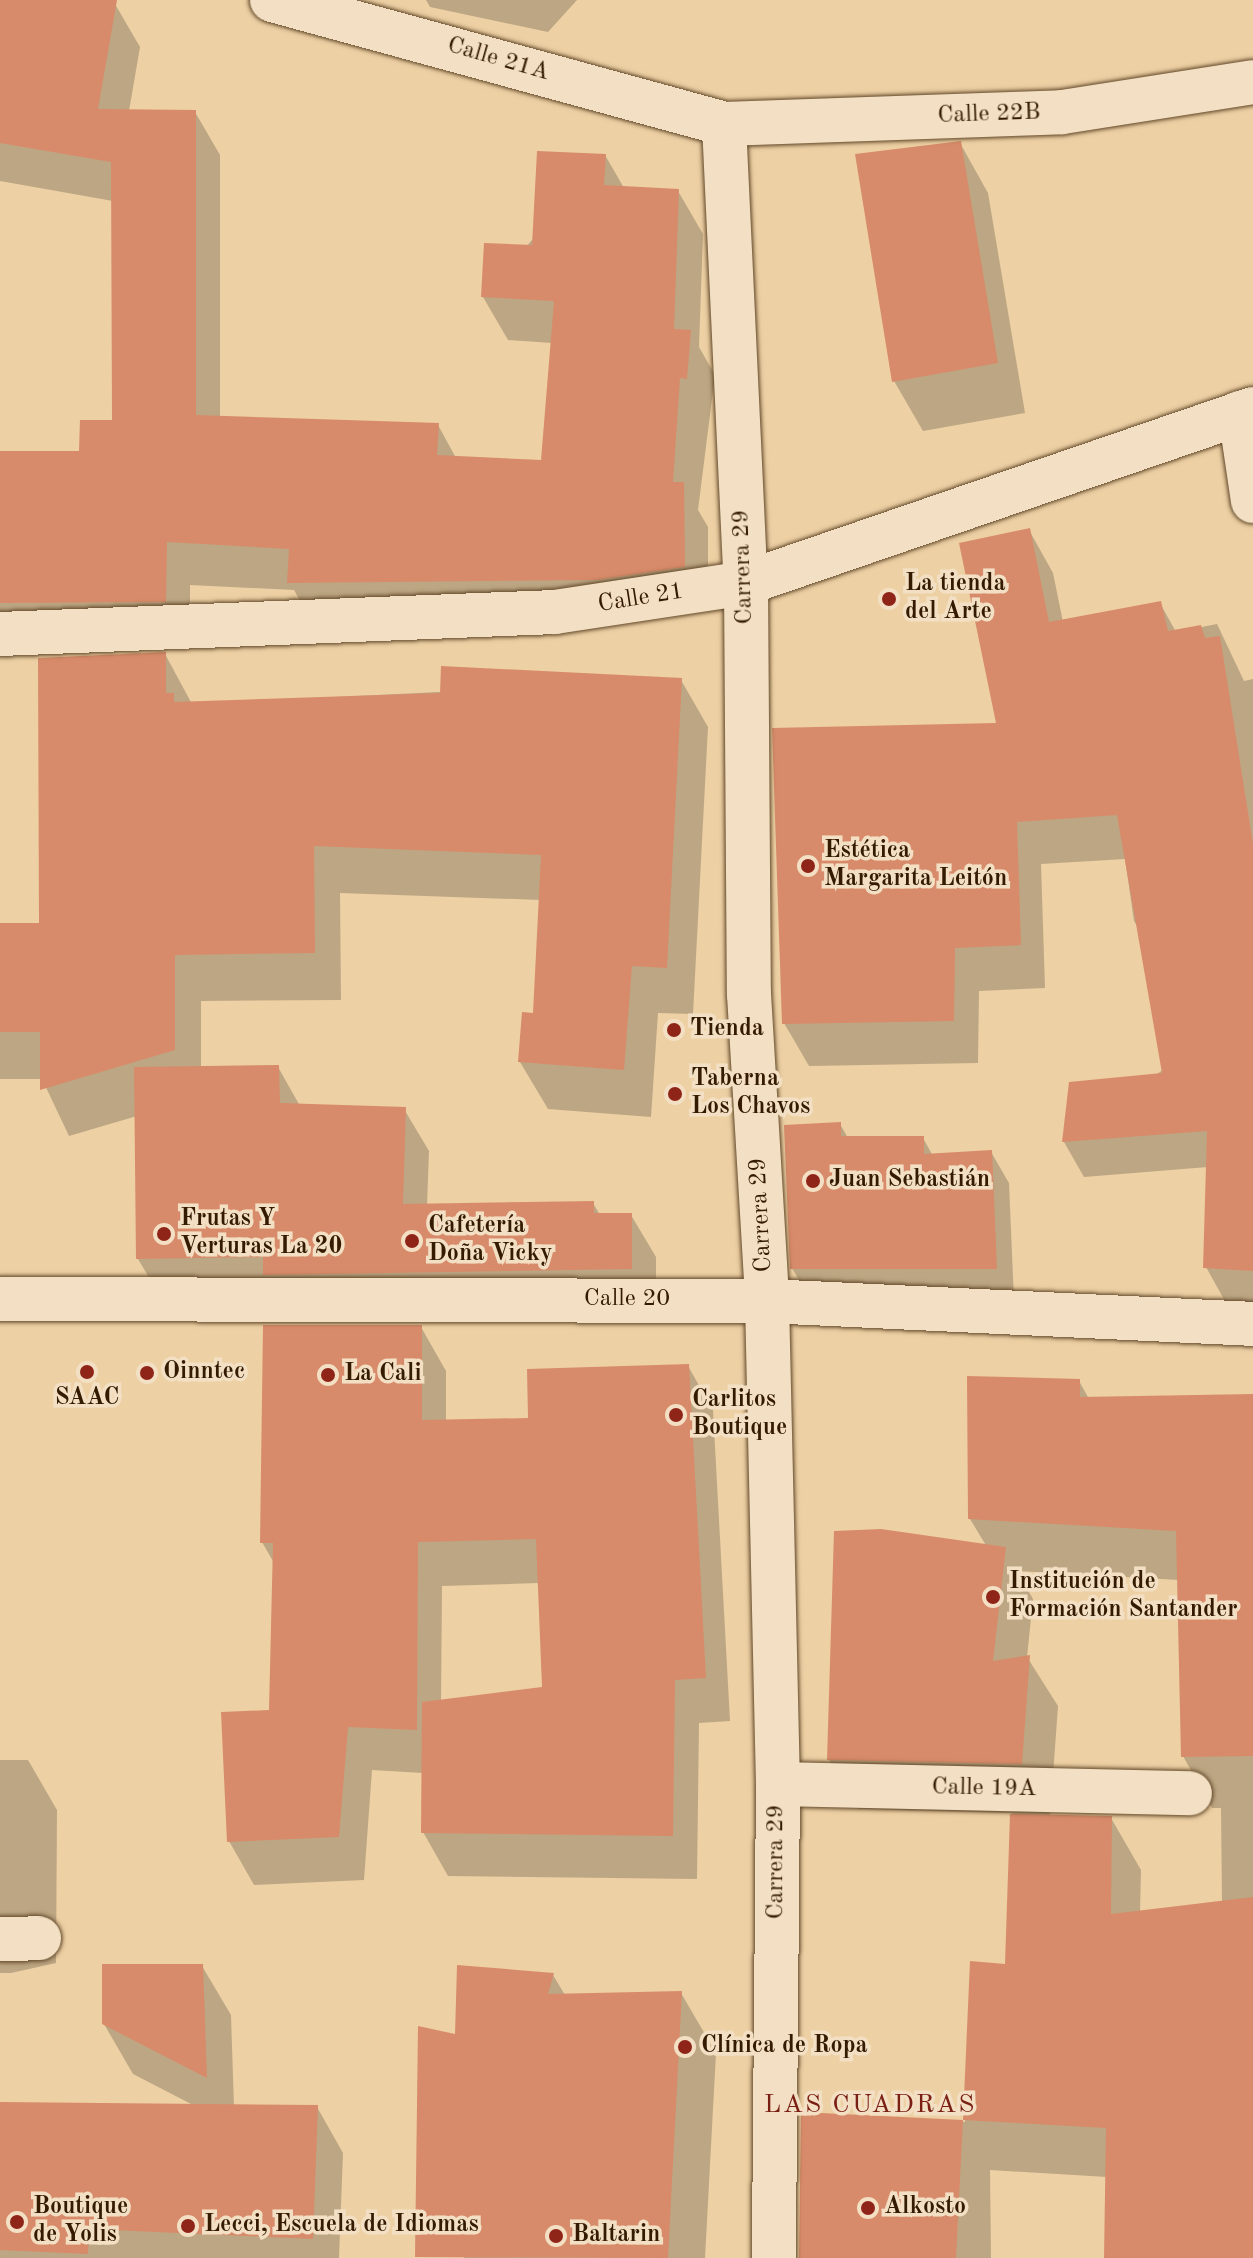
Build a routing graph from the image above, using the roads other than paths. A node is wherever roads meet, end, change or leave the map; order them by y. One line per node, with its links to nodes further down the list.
1 (272, 0): 3 (street, Calle 21A)
2 (1253, 82): 3 (street, Calle 22B)
3 (724, 124): 6 (street, Carrera 29)
4 (1246, 411): 5 (street); 6 (street, Calle 21)
5 (1253, 501)
6 (746, 583): 7 (street, Calle 21); 9 (street, Carrera 29)
7 (0, 634)
8 (0, 1299): 9 (street, Calle 20)
9 (767, 1301): 10 (street, Calle 20); 11 (street, Carrera 29)
10 (1253, 1324)
11 (778, 1784): 12 (street, Calle 19A); 13 (street, Carrera 29)
12 (1190, 1793)
13 (774, 2258)

